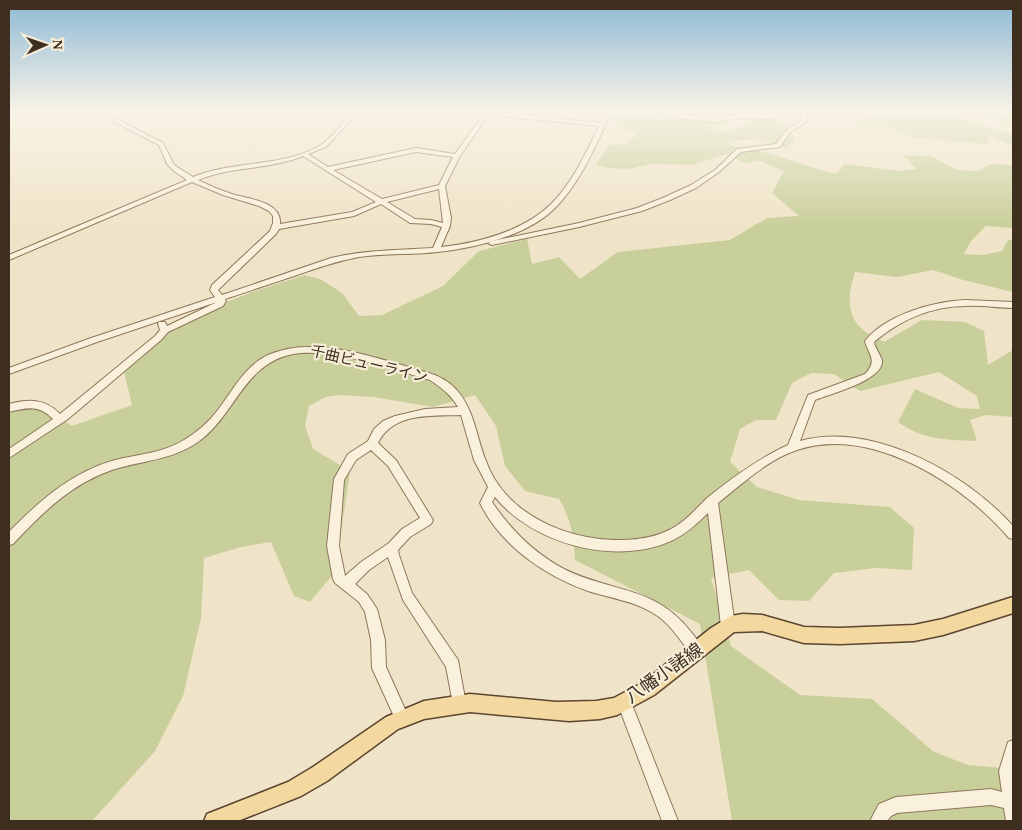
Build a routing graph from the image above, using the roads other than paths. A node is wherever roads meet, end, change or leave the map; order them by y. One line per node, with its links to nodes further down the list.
1 (163, 150): 9 (street)
2 (314, 150): 6 (street)
3 (461, 150): 7 (street)
4 (589, 150): 14 (street)
5 (741, 150): 14 (street)
6 (303, 154): 8 (street); 9 (street)
7 (457, 156): 8 (street); 10 (street)
8 (327, 169): 11 (street)
9 (193, 179): 13 (street); 15 (street)
10 (442, 186): 11 (street); 12 (street)
11 (380, 202): 12 (street); 13 (street)
12 (446, 226): 14 (street)
13 (276, 227): 16 (street)
14 (436, 252): 16 (street)
15 (9, 258)
16 (219, 298): 18 (street); 19 (street)
17 (1013, 305): 25 (street)
18 (160, 318): 19 (street); 20 (street)
19 (165, 330): 23 (street)
20 (9, 371)
21 (9, 408): 23 (street)
22 (465, 411): 24 (street); 27 (street, 千曲ビューライン); 30 (street, 千曲ビューライン)
23 (59, 420): 26 (street)
24 (372, 444): 31 (street); 32 (street)
25 (792, 447): 28 (street, 千曲ビューライン); 29 (street, 千曲ビューライン)
26 (9, 454)
27 (493, 488): 28 (street, 千曲ビューライン); 35 (street)
28 (712, 502): 34 (street)
29 (1013, 534)
30 (9, 540)
31 (393, 547): 32 (street); 37 (street)
32 (346, 584): 38 (street)
33 (1013, 605): 34 (main road, 八幡小諸線)
34 (728, 626): 35 (main road, 八幡小諸線)
35 (696, 651): 36 (main road, 八幡小諸線)
36 (624, 702): 37 (main road, 八幡小諸線); 43 (street)
37 (459, 704): 38 (main road, 八幡小諸線)
38 (402, 718): 42 (main road, 八幡小諸線)
39 (1013, 747): 40 (street)
40 (1010, 802): 41 (street); 44 (street)
41 (1013, 820)
42 (214, 821)
43 (670, 821)
44 (878, 821)

